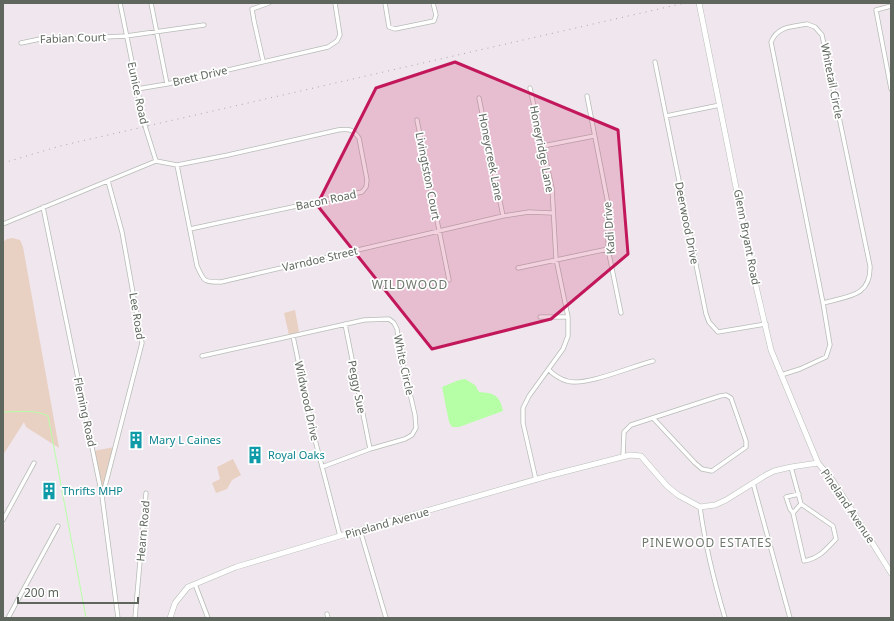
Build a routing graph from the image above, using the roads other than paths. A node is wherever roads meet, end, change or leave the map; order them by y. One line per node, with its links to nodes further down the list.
1 (120, 3): 11 (street, Eunice Road)
2 (151, 3): 10 (street)
3 (269, 3): 13 (street)
4 (335, 3): 13 (street, Brett Drive)
5 (385, 3): 6 (street)
6 (433, 3)
7 (699, 3): 21 (street, Glenn Bryant Road)
8 (891, 6): 18 (street)
9 (204, 25): 10 (street, Fabian Court)
10 (156, 32): 11 (street, Fabian Court); 15 (street)
11 (126, 36): 12 (street, Fabian Court); 17 (street, Eunice Road)
12 (20, 43)
13 (263, 61): 15 (street, Brett Drive)
14 (655, 62): 22 (street, Deerwood Drive)
15 (167, 84): 17 (street, Brett Drive)
16 (530, 88): 25 (street, Honeyridge Lane)
17 (137, 89): 26 (street, Eunice Road)
18 (891, 89)
19 (587, 96): 24 (street, Kadi Drive)
20 (479, 98): 31 (street, Honeycreek Lane)
21 (720, 105): 22 (street); 44 (street, Glenn Bryant Road)
22 (666, 116): 44 (street, Deerwood Drive)
23 (417, 120): 34 (street, Livingtston Court)
24 (594, 136): 25 (street); 35 (street, Kadi Drive)
25 (543, 146): 30 (street, Honeyridge Lane)
26 (156, 162): 27 (street); 28 (street)
27 (177, 164): 33 (street, Varndoe Street); 33 (street, Bacon Road)
28 (108, 181): 29 (street); 61 (street, Lee Road)
29 (43, 207): 32 (street); 61 (street, Fleming Road)
30 (552, 213): 31 (street, Varndoe Street); 36 (street, Honeyridge Lane)
31 (503, 216): 34 (street, Varndoe Street)
32 (3, 224)
33 (190, 229): 34 (street, Varndoe Street)
34 (439, 231): 38 (street, Livingtston Court)
35 (608, 248): 36 (street); 40 (street, Kadi Drive)
36 (556, 259): 37 (street); 42 (street, Honeyridge Lane)
37 (518, 268)
38 (449, 280)
39 (823, 303): 39 (street, Whitetail Circle); 49 (street, Whitetail Circle)
40 (621, 313)
41 (540, 317): 42 (street)
42 (568, 317): 48 (street)
43 (345, 324): 45 (street, White Circle); 51 (street, Peggy Sue); 51 (street, White Circle)
44 (766, 324): 49 (street, Glenn Bryant Road)
45 (293, 336): 46 (street, White Circle); 55 (street, Wildwood Drive)
46 (202, 356)
47 (653, 361): 48 (street)
48 (549, 370): 57 (street)
49 (781, 375): 54 (street, Glenn Bryant Road)
50 (653, 418): 50 (street); 52 (street)
51 (370, 449): 55 (street, White Circle)
52 (623, 456): 57 (street, Pineland Avenue); 63 (street, Pineland Avenue)
53 (34, 463): 65 (street)
54 (818, 463): 56 (street, Pineland Avenue); 69 (street, Pineland Avenue)
55 (322, 467): 68 (street, Wildwood Drive)
56 (791, 467): 58 (street, Pineland Avenue); 60 (street)
57 (536, 480): 67 (street, Pineland Avenue)
58 (753, 483): 63 (street, Pineland Avenue); 78 (street)
59 (146, 493): 73 (street, Hearn Road)
60 (799, 494): 62 (street); 64 (street)
61 (102, 496): 72 (street, Fleming Road)
62 (801, 504): 64 (street); 64 (street)
63 (700, 507): 77 (street)
64 (793, 513)
65 (3, 520)
66 (58, 526): 71 (street)
67 (360, 530): 68 (street, Pineland Avenue); 76 (street)
68 (340, 536): 70 (street, Pineland Avenue)
69 (891, 574)
70 (194, 583): 74 (street, Pineland Avenue); 75 (street)
71 (8, 618)
72 (118, 618)
73 (135, 618)
74 (170, 618)
75 (208, 618)
76 (386, 618)
77 (725, 618)
78 (790, 618)

